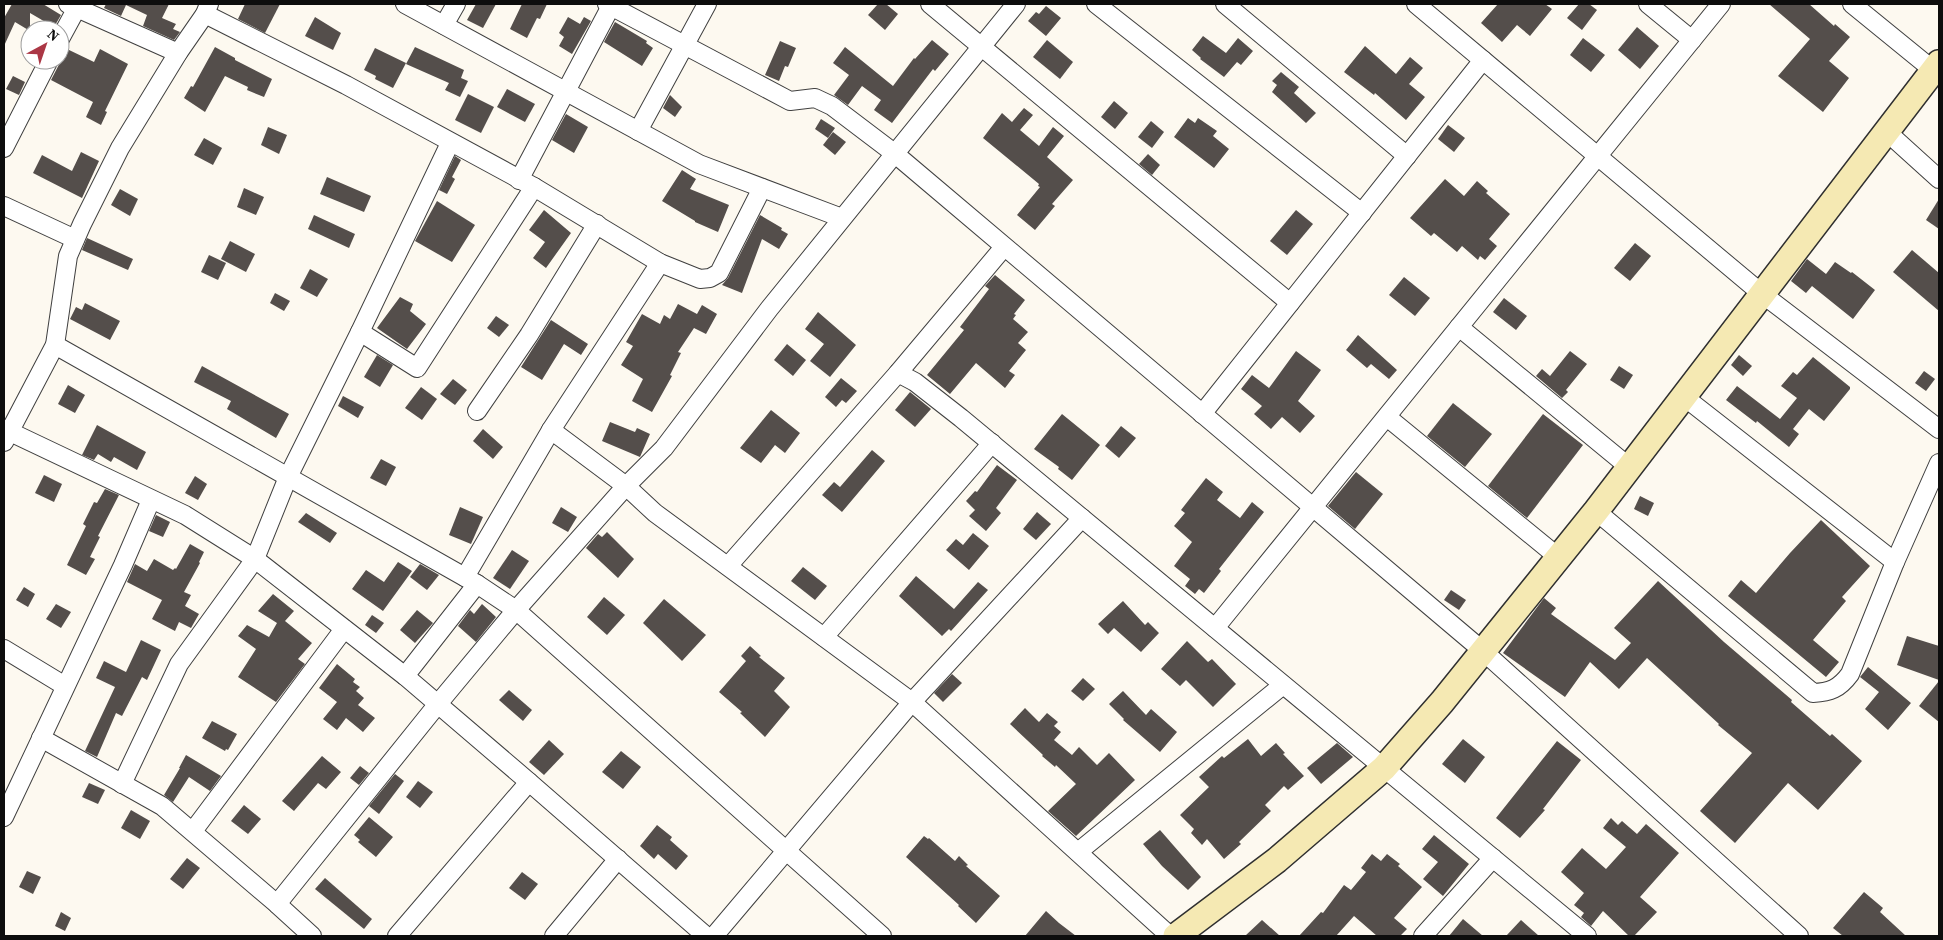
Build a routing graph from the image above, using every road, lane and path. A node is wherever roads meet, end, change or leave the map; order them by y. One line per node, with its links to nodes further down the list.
1 (405, 4): 16 (street)
2 (456, 4): 16 (street)
3 (707, 4): 18 (street)
4 (930, 4): 19 (street)
5 (1016, 4): 19 (street)
6 (1096, 4): 36 (street)
7 (1225, 4): 30 (street)
8 (1416, 4): 21 (street)
9 (1648, 4): 17 (street)
10 (1721, 4): 17 (street)
11 (1852, 4): 22 (street)
12 (74, 5): 15 (street); 20 (street)
13 (609, 5): 18 (street); 24 (street)
14 (208, 9): 20 (street); 27 (street)
15 (68, 20)
16 (444, 25): 24 (street)
17 (1692, 40): 31 (street)
18 (685, 44): 25 (street); 29 (street)
19 (981, 45): 29 (street); 43 (street)
20 (178, 53): 39 (street)
21 (1483, 60): 30 (street); 31 (street)
22 (1936, 66): 26 (street)
23 (44, 70): 28 (street)
24 (566, 92): 25 (street); 33 (street)
25 (638, 131): 34 (street)
26 (1887, 132): 32 (street); 42 (street)
27 (450, 143): 33 (street); 45 (street)
28 (4, 148)
29 (894, 153): 37 (street); 40 (street)
30 (1407, 156): 36 (street)
31 (1598, 156): 42 (street); 44 (street)
32 (1939, 179)
33 (527, 184): 38 (street); 45 (street)
34 (762, 188): 37 (street); 41 (street)
35 (4, 206): 39 (street)
36 (1362, 213): 43 (street)
37 (842, 218): 59 (street)
38 (597, 224): 41 (street); 49 (street)
39 (75, 239): 46 (street)
40 (1004, 247): 47 (street); 50 (street)
41 (660, 263): 53 (street)
42 (1761, 293): 48 (street); 52 (street)
43 (1290, 303): 50 (street)
44 (1459, 328): 51 (street); 57 (street)
45 (360, 332): 58 (street)
46 (55, 346): 54 (street); 58 (street)
47 (898, 373): 55 (street); 67 (street)
48 (1683, 396): 57 (street); 66 (street)
49 (477, 411)
50 (1202, 414): 61 (street)
51 (1387, 417): 61 (street); 64 (street)
52 (1939, 429)
53 (551, 430): 59 (street); 68 (street)
54 (6, 434): 60 (street)
55 (992, 443): 63 (street); 72 (street)
56 (1939, 463): 66 (street)
57 (1629, 467): 62 (street)
58 (288, 477): 65 (street); 68 (street)
59 (626, 486): 67 (street); 69 (street)
60 (151, 500): 65 (street); 77 (street)
61 (1313, 507): 70 (street); 74 (street)
62 (1596, 511): 64 (street); 66 (street)
63 (1082, 518): 70 (street); 78 (street)
64 (1558, 557): 74 (street)
65 (255, 559): 71 (street); 83 (street)
66 (1895, 562)
67 (728, 566): 72 (street)
68 (471, 580): 69 (street); 75 (street)
69 (516, 610): 79 (street); 86 (street)
70 (1215, 628): 76 (street)
71 (344, 629): 75 (street); 85 (street)
72 (824, 637): 78 (street)
73 (4, 649): 77 (street)
74 (1483, 651): 81 (street); 101 (street)
75 (404, 676): 79 (street)
76 (1283, 684): 81 (street); 87 (street)
77 (65, 686): 80 (street)
78 (912, 702): 86 (street); 87 (street)
79 (437, 705): 82 (street); 90 (street)
80 (41, 738): 83 (street); 84 (street)
81 (1384, 768): 88 (street); 98 (street)
82 (530, 782): 89 (street); 92 (street)
83 (122, 784): 85 (street)
84 (4, 817)
85 (193, 831): 90 (street)
86 (786, 851): 95 (street); 96 (street)
87 (1078, 852): 97 (street)
88 (1493, 858): 99 (street); 100 (street)
89 (618, 860): 93 (street); 94 (street)
90 (277, 904): 91 (street)
91 (312, 936)
92 (397, 936)
93 (554, 936)
94 (706, 936)
95 (714, 936)
96 (882, 936)
97 (1170, 936)
98 (1176, 936)
99 (1423, 936)
100 (1587, 936)
101 (1798, 936)

